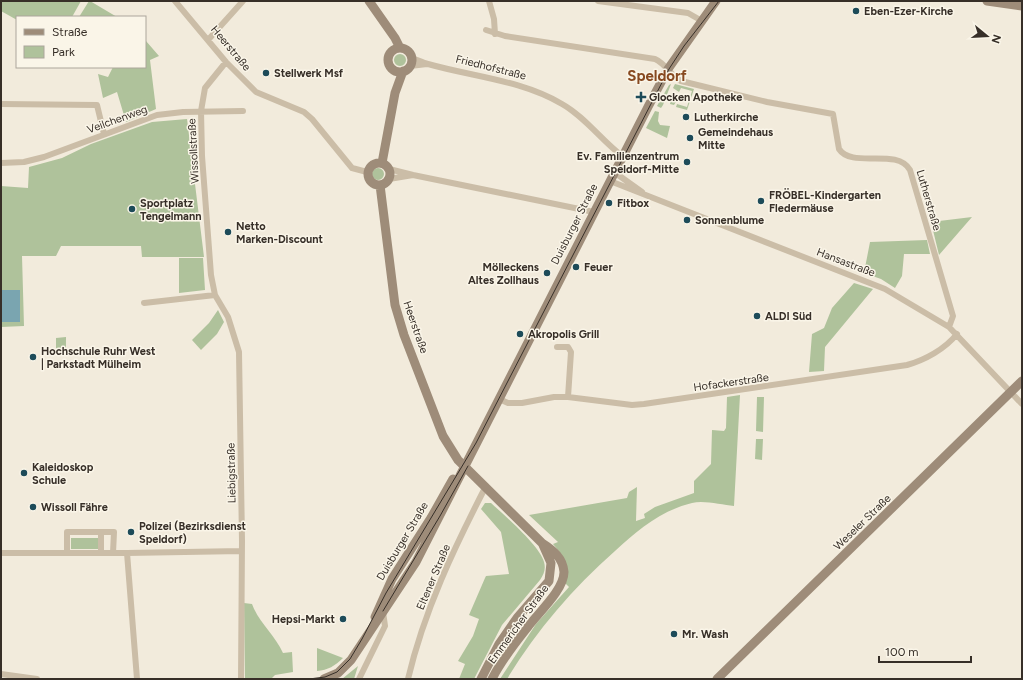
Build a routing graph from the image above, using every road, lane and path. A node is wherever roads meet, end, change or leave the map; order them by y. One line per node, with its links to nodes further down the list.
1 (175, 1): 13 (street, Heerstraße)
2 (243, 1): 13 (street)
3 (369, 1): 10 (main road, Friedhofstraße)
4 (489, 1): 12 (street)
5 (598, 1): 9 (street)
6 (716, 1): 9 (main road, Duisburger Straße)
7 (987, 1): 8 (main road)
8 (1022, 6)
9 (702, 21): 19 (main road, Duisburger Straße)
10 (389, 29): 14 (main road, Friedhofstraße); 15 (main road)
11 (486, 30): 12 (street)
12 (494, 34): 19 (street)
13 (208, 40): 16 (street, Heerstraße)
14 (400, 48): 15 (main road); 17 (main road, Friedhofstraße)
15 (391, 52): 18 (main road)
16 (226, 62): 22 (street, Wissollstraße); 28 (street, Heerstraße)
17 (408, 65): 18 (main road, Friedhofstraße); 20 (main road); 25 (street, Friedhofstraße)
18 (393, 69): 20 (main road)
19 (668, 70): 25 (main road, Duisburger Straße); 38 (street, Lutherstraße)
20 (395, 93): 27 (main road)
21 (1, 104): 24 (street)
22 (201, 111): 23 (street, Veilchenweg); 24 (street, Veilchenweg); 36 (street, Wissollstraße)
23 (243, 111)
24 (104, 134): 26 (street, Veilchenweg)
25 (622, 156): 29 (main road, Duisburger Straße)
26 (2, 165)
27 (385, 166): 28 (main road); 30 (street); 31 (main road)
28 (367, 172): 33 (main road, Heerstraße)
29 (614, 172): 32 (main road, Duisburger Straße); 34 (street, Hansastraße)
30 (413, 176): 31 (street); 35 (street)
31 (389, 179): 33 (main road)
32 (610, 181): 34 (street, Hansastraße); 35 (main road, Duisburger Straße)
33 (380, 185): 46 (main road, Heerstraße)
34 (647, 196): 38 (street, Hansastraße)
35 (594, 212): 44 (main road, Duisburger Straße)
36 (215, 295): 37 (street); 50 (street, Liebigstraße)
37 (144, 303)
38 (949, 327): 39 (street, Hansastraße)
39 (957, 334): 42 (street, Hansastraße); 43 (street, Hofackerstraße)
40 (557, 347): 43 (street)
41 (1022, 380): 42 (main road, Weseler Straße)
42 (1010, 392): 45 (street, Hansastraße); 67 (main road, Weseler Straße)
43 (568, 397): 44 (street, Hofackerstraße)
44 (499, 399): 46 (main road, Duisburger Straße)
45 (1022, 404)
46 (464, 465): 47 (main road, Emmericher Straße); 56 (main road, Duisburger Straße); 57 (main road, Duisburger Straße)
47 (486, 486): 49 (main road, Emmericher Straße); 64 (street, Eltener Straße)
48 (101, 532): 51 (street); 52 (street); 54 (street)
49 (542, 544): 65 (main road, Emmericher Straße); 66 (main road, Emmericher Straße)
50 (242, 551): 55 (street); 61 (street, Liebigstraße)
51 (67, 552): 52 (street); 53 (street)
52 (101, 552): 54 (street)
53 (1, 553)
54 (113, 553): 55 (street)
55 (127, 553): 60 (street)
56 (384, 612): 57 (main road, Duisburger Straße); 63 (street, Duisburger Straße)
57 (368, 633): 62 (main road, Duisburger Straße)
58 (1, 674): 59 (street)
59 (37, 679)
60 (137, 679)
61 (241, 679)
62 (324, 679)
63 (359, 679)
64 (408, 679)
65 (481, 679)
66 (492, 679)
67 (717, 679)

